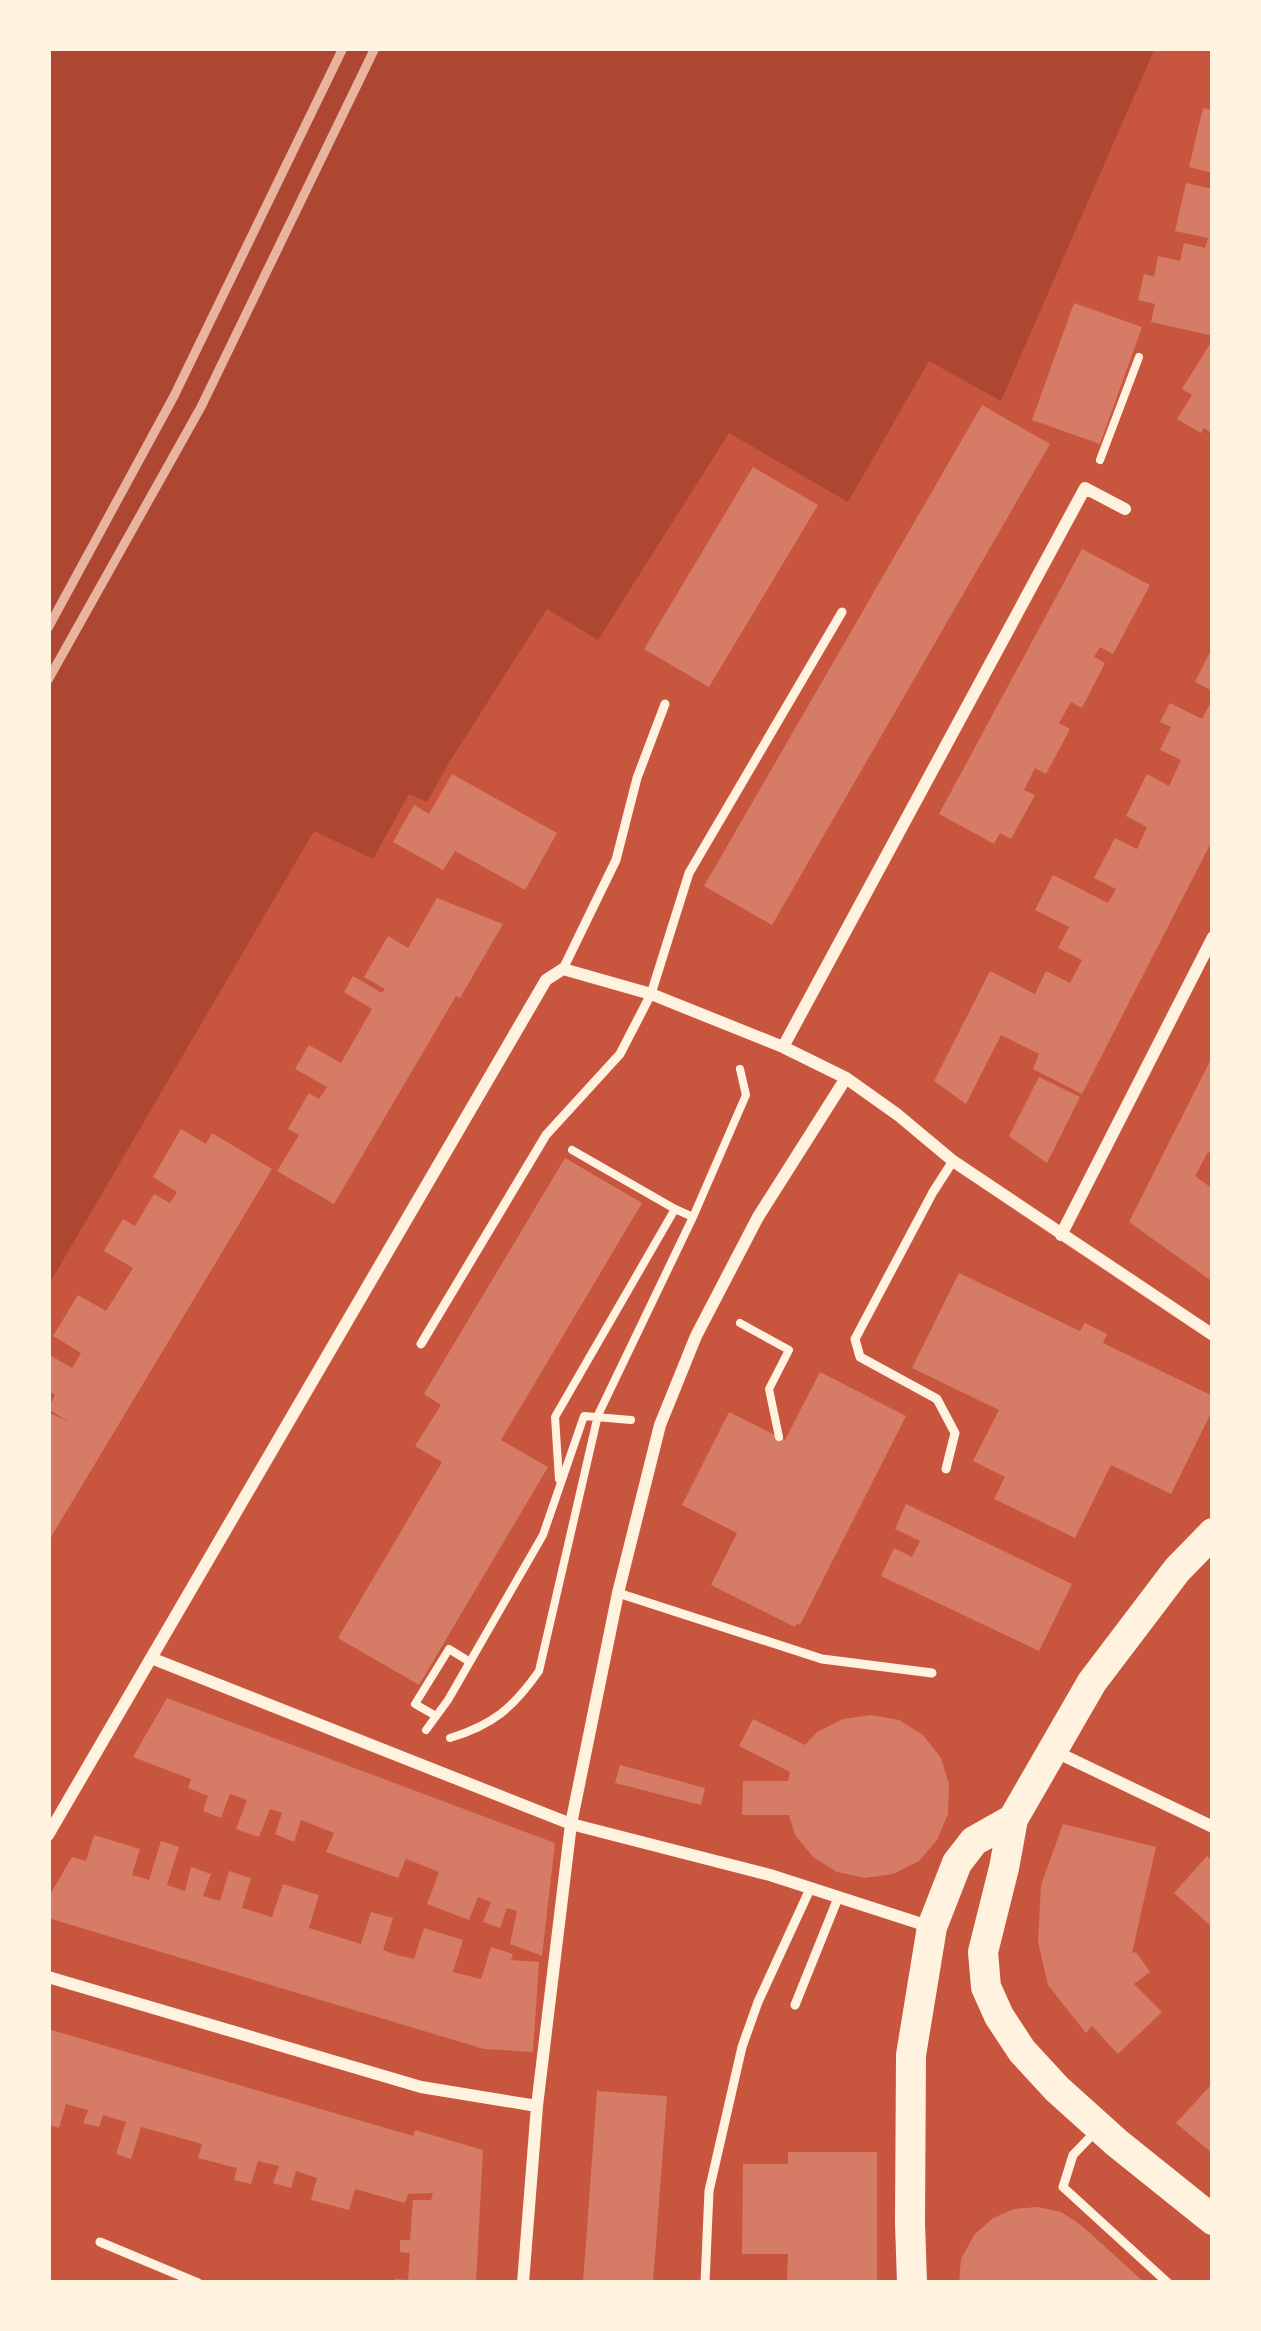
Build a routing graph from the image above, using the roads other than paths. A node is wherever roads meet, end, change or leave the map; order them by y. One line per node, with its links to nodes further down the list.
1 (1125, 509): 7 (street)
2 (842, 612): 6 (lane)
3 (665, 704): 5 (lane)
4 (1213, 937): 10 (street)
5 (563, 969): 6 (street); 16 (street)
6 (651, 994): 7 (street); 12 (lane)
7 (783, 1047): 8 (street)
8 (846, 1078): 9 (street); 15 (street)
9 (953, 1161): 10 (street); 13 (lane)
10 (1060, 1234): 11 (street)
11 (1213, 1335)
12 (421, 1344)
13 (946, 1469)
14 (1213, 1533): 18 (main road)
15 (618, 1593): 17 (lane); 20 (street)
16 (151, 1658): 20 (street); 22 (street)
17 (932, 1672)
18 (1054, 1751): 19 (main road); 21 (street)
19 (1012, 1819): 25 (main road); 29 (main road)
20 (571, 1824): 23 (street); 28 (street)
21 (1213, 1827)
22 (48, 1834)
23 (810, 1889): 24 (street); 34 (lane)
24 (838, 1898): 25 (street); 27 (lane)
25 (932, 1928): 35 (main road)
26 (48, 1977): 28 (street)
27 (795, 2005)
28 (537, 2106): 33 (street)
29 (1100, 2128): 30 (main road); 36 (lane)
30 (1213, 2220)
31 (100, 2242): 32 (lane)
32 (198, 2283)
33 (524, 2283)
34 (705, 2283)
35 (912, 2283)
36 (1168, 2283)

